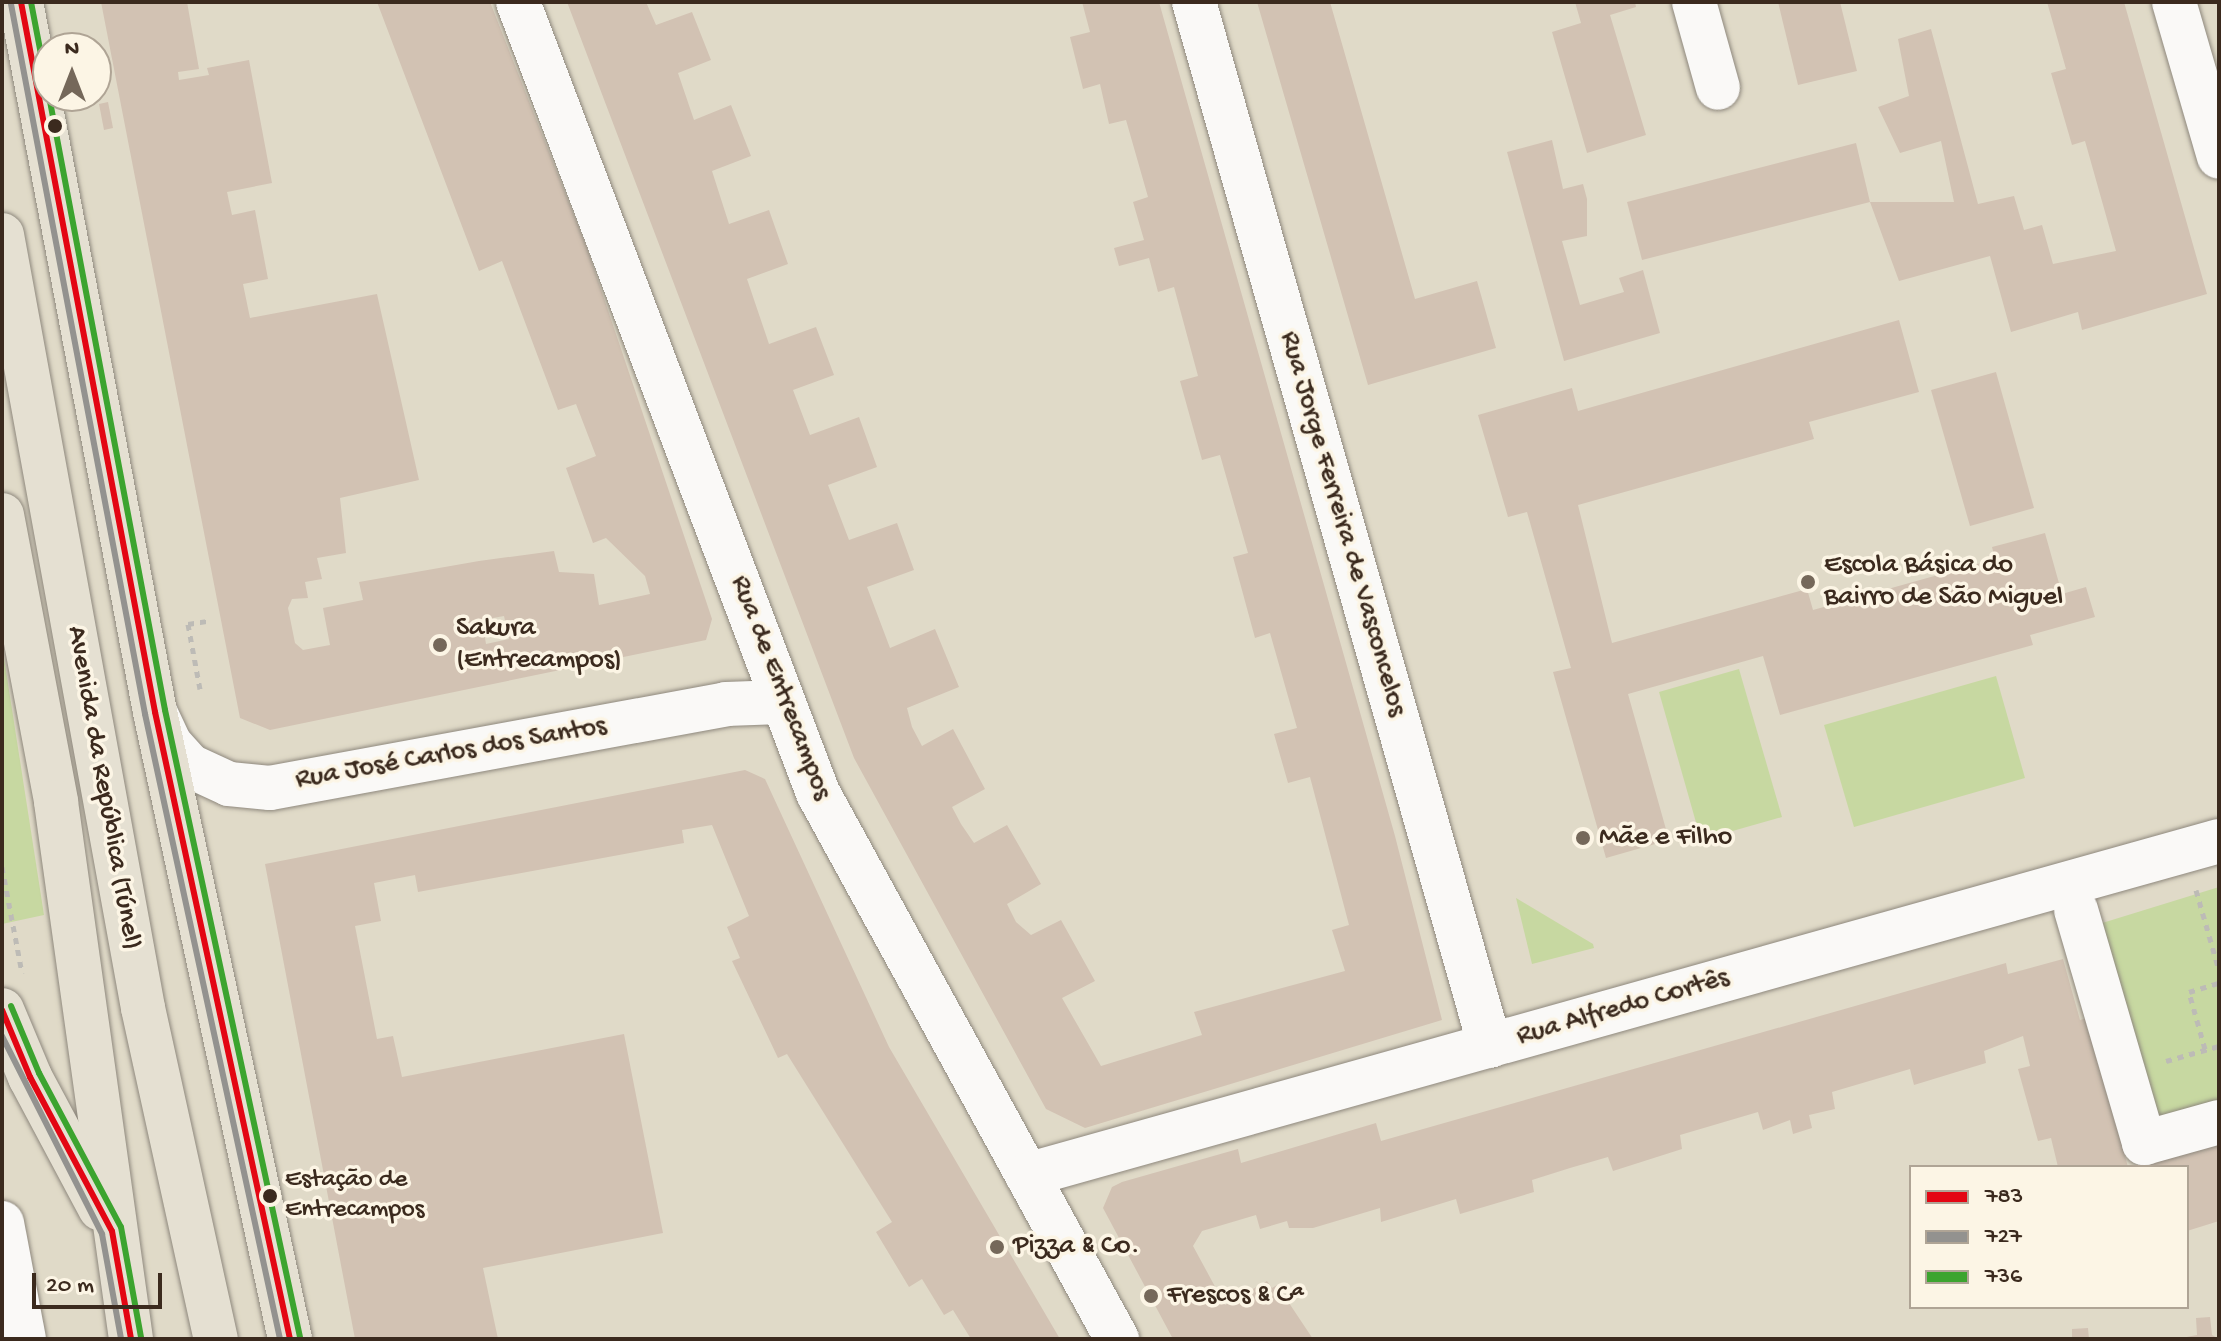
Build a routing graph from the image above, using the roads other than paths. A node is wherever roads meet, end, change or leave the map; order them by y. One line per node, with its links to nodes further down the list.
1 (21, 2): 11 (main road)
2 (518, 2): 10 (street, Rua de Entrecampos)
3 (1194, 2): 15 (street, Rua Jorge Ferreira de Vasconcelos)
4 (1694, 2): 6 (street)
5 (2174, 2): 7 (street)
6 (1718, 88)
7 (2219, 157)
8 (2, 235): 20 (main road, Avenida da República (Túnel))
9 (2, 515): 19 (main road, Avenida da República (Túnel))
10 (781, 702): 11 (street, Rua José Carlos dos Santos); 17 (street, Rua de Entrecampos)
11 (155, 712): 23 (main road)
12 (2219, 841): 15 (street, Rua Alfredo Cortês)
13 (2076, 910): 16 (street)
14 (2, 1010): 19 (main road)
15 (1490, 1046): 17 (street, Rua Alfredo Cortês)
16 (2219, 1122)
17 (1027, 1175): 24 (street, Rua de Entrecampos)
18 (2, 1223): 21 (street)
19 (112, 1231): 22 (main road, Avenida da República (Túnel))
20 (217, 1332)
21 (24, 1339)
22 (131, 1339)
23 (290, 1339)
24 (1117, 1339)

